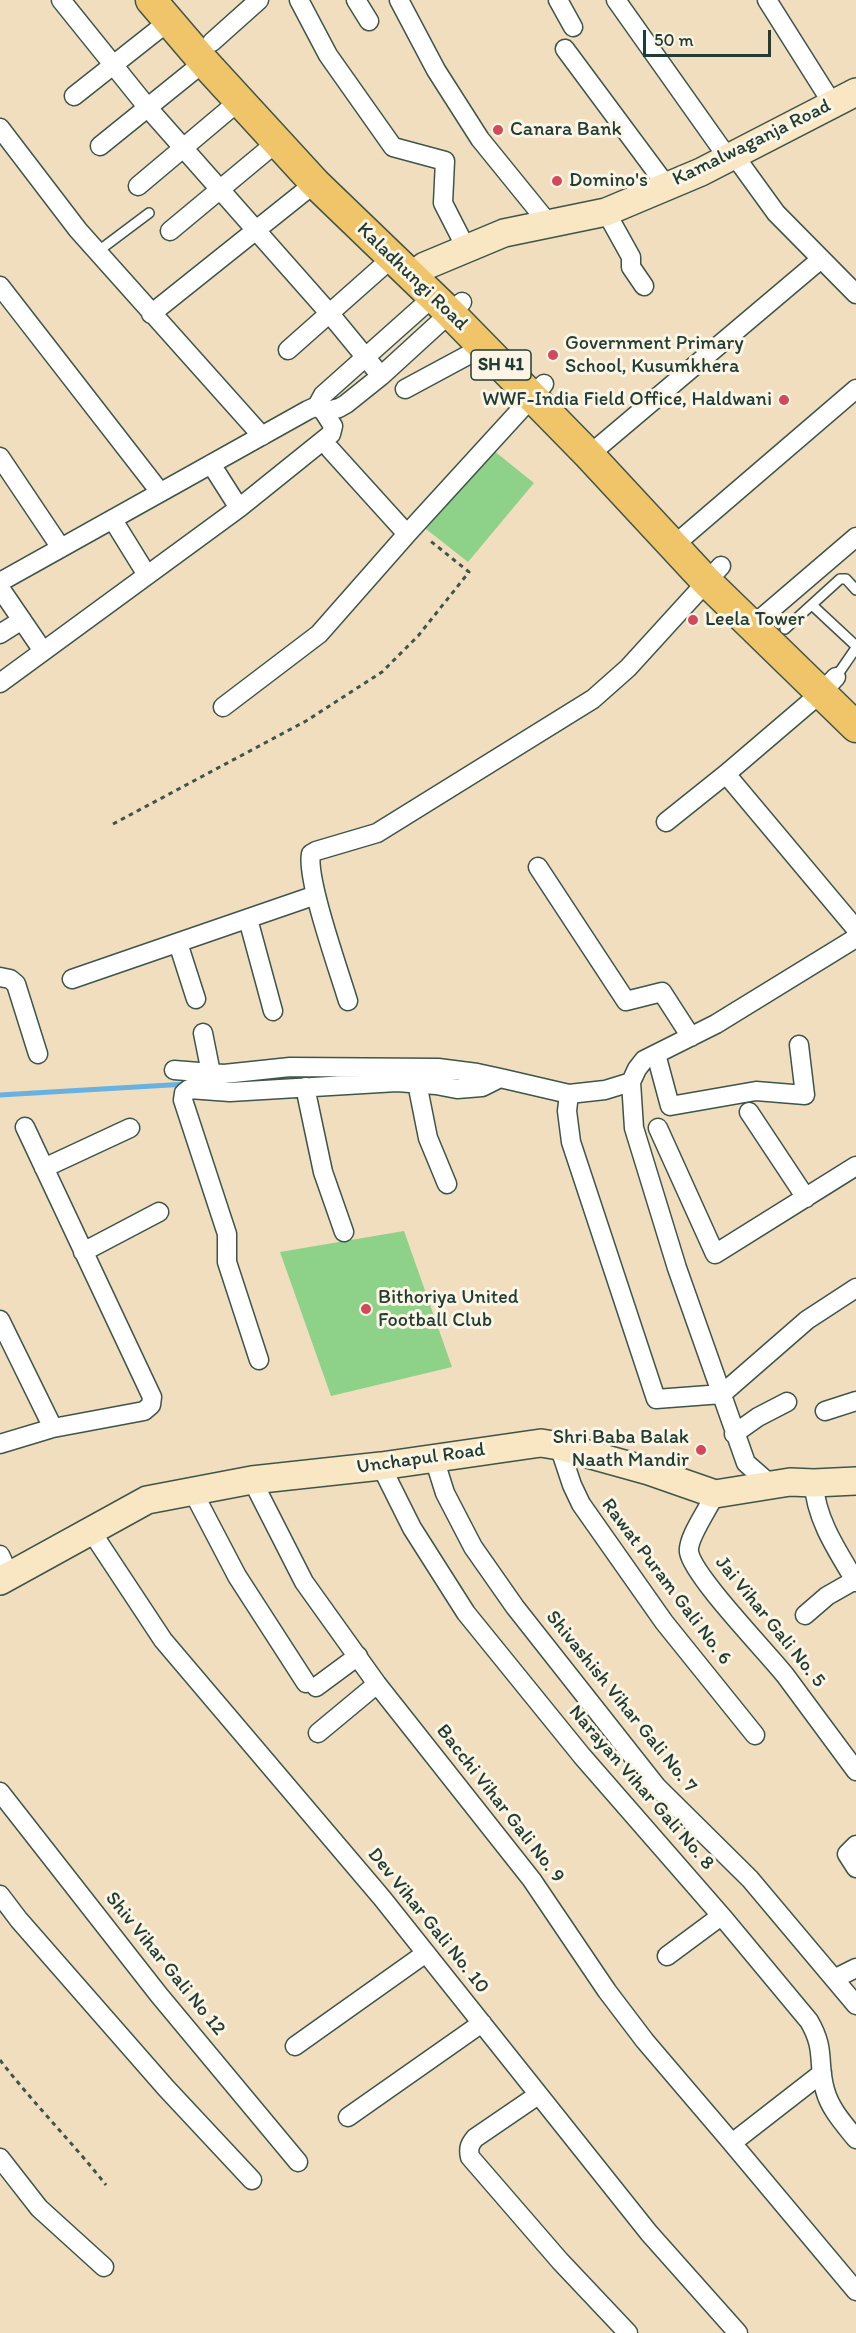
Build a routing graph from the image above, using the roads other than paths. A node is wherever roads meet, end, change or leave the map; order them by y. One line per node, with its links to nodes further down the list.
1 (62, 0): 14 (street)
2 (259, 0): 13 (street)
3 (299, 0): 33 (street)
4 (356, 0): 10 (street)
5 (399, 0): 30 (street)
6 (558, 0): 11 (street)
7 (616, 0): 23 (street)
8 (767, 0): 16 (street)
9 (165, 7): 13 (main road, Kaladhungi Road / SH 41); 14 (street)
10 (369, 21)
11 (573, 27)
12 (565, 49): 25 (street)
13 (208, 52): 17 (main road, Kaladhungi Road / SH 41); 18 (street); 36 (main road, Kaladhungi Road / SH 41)
14 (114, 64): 15 (street); 18 (street)
15 (74, 96)
16 (844, 97): 23 (street, Kamalwaganja Road)
17 (239, 101): 20 (main road, Kaladhungi Road / SH 41); 22 (street)
18 (148, 108): 21 (street); 22 (street)
19 (0, 128): 34 (street)
20 (277, 142): 24 (main road, Kaladhungi Road / SH 41); 27 (street)
21 (100, 146)
22 (184, 148): 26 (street); 27 (street)
23 (731, 156): 25 (street, Kamalwaganja Road); 35 (street)
24 (315, 183): 31 (street); 36 (main road, Kaladhungi Road / SH 41)
25 (666, 185): 28 (street, Kamalwaganja Road)
26 (138, 186)
27 (221, 189): 31 (street); 32 (street)
28 (606, 212): 30 (street, Kamalwaganja Road); 37 (street)
29 (149, 213): 34 (lane)
30 (549, 224): 33 (street, Kamalwaganja Road)
31 (257, 230): 41 (street); 42 (street)
32 (171, 231)
33 (466, 248): 36 (street, Kamalwaganja Road)
34 (97, 252): 41 (street)
35 (820, 259): 39 (street); 53 (street)
36 (410, 266): 40 (main road, Kaladhungi Road / SH 41); 42 (street)
37 (644, 285)
38 (0, 286): 56 (street)
39 (856, 294)
40 (448, 304): 43 (main road, Kaladhungi Road / SH 41); 45 (street); 46 (street); 49 (main road, Kaladhungi Road / SH 41)
41 (152, 314): 51 (street)
42 (330, 314): 44 (street); 45 (street)
43 (483, 347): 47 (street); 49 (main road, Kaladhungi Road / SH 41)
44 (288, 350)
45 (366, 357): 46 (street); 50 (street)
46 (381, 376): 50 (street)
47 (405, 389)
48 (856, 389): 61 (street)
49 (538, 390): 53 (main road, Kaladhungi Road / SH 41); 59 (street)
50 (320, 409): 51 (street); 57 (street)
51 (261, 436): 55 (street)
52 (330, 449): 59 (street)
53 (595, 450): 61 (main road, Kaladhungi Road / SH 41)
54 (0, 457): 62 (street)
55 (211, 464): 56 (street); 57 (street)
56 (160, 492): 58 (street)
57 (239, 508): 63 (street)
58 (113, 520): 62 (street); 63 (street)
59 (407, 534): 76 (street)
60 (856, 537): 70 (street)
61 (680, 539): 64 (main road, Kaladhungi Road / SH 41)
62 (61, 548): 65 (street)
63 (147, 574): 73 (street)
64 (714, 574): 70 (main road, Kaladhungi Road / SH 41); 81 (street)
65 (0, 582)
66 (0, 588): 69 (street)
67 (856, 590): 68 (lane)
68 (812, 605): 70 (lane); 72 (lane)
69 (22, 620): 71 (street); 73 (street)
70 (768, 622): 75 (main road, Kaladhungi Road / SH 41)
71 (0, 634)
72 (856, 647): 75 (lane)
73 (43, 651): 74 (street)
74 (0, 683)
75 (838, 689): 77 (main road, Kaladhungi Road / SH 41); 78 (street)
76 (223, 707)
77 (856, 727)
78 (726, 774): 79 (street); 83 (street)
79 (666, 822)
80 (538, 867): 92 (street)
81 (316, 895): 82 (street); 89 (street)
82 (248, 919): 85 (street); 90 (street)
83 (856, 929)
84 (856, 938): 92 (street)
85 (178, 943): 87 (street); 88 (street)
86 (0, 977): 94 (street)
87 (72, 979)
88 (196, 999)
89 (348, 1001)
90 (273, 1011)
91 (203, 1033): 97 (street)
92 (691, 1037): 95 (street)
93 (799, 1045): 95 (street)
94 (38, 1054)
95 (656, 1054): 100 (street)
96 (174, 1070): 97 (street)
97 (211, 1073): 98 (street)
98 (500, 1078): 99 (street); 102 (street)
99 (417, 1083): 101 (street); 109 (street)
100 (631, 1083): 102 (street); 117 (street)
101 (305, 1087): 112 (street); 116 (street)
102 (569, 1095): 117 (street)
103 (749, 1112): 110 (street)
104 (25, 1126): 108 (street)
105 (130, 1128): 108 (street)
106 (658, 1128): 110 (street)
107 (856, 1166): 110 (street)
108 (44, 1168): 113 (street)
109 (447, 1184)
110 (806, 1198)
111 (159, 1212): 113 (street)
112 (344, 1232)
113 (83, 1252): 121 (street)
114 (856, 1288): 117 (street)
115 (0, 1320): 121 (street)
116 (259, 1360)
117 (722, 1395): 122 (street)
118 (787, 1401): 122 (street)
119 (856, 1401): 120 (street)
120 (825, 1411)
121 (53, 1428): 123 (street)
122 (735, 1434): 130 (street)
123 (0, 1444)
124 (559, 1446): 125 (street, Unchapul Road); 132 (street, Unchapul Road); 140 (street, Rawat Puram Gali No. 6)
125 (434, 1458): 126 (street, Unchapul Road); 150 (street, Shivashish Vihar Gali No. 7)
126 (381, 1466): 127 (street, Unchapul Road); 146 (street, Narayan Vihar Gali No. 8)
127 (252, 1480): 131 (street, Unchapul Road); 137 (street, Bacchi Vihar Gali No. 9)
128 (856, 1481): 129 (street, Unchapul Road)
129 (814, 1483): 130 (street, Unchapul Road); 135 (street)
130 (770, 1484): 132 (street, Unchapul Road)
131 (192, 1490): 133 (street, Unchapul Road); 137 (street)
132 (715, 1494): 141 (street, Jai Vihar Gali No. 5)
133 (91, 1532): 134 (street, Unchapul Road); 147 (street, Dev Vihar Gali No. 10)
134 (3, 1570)
135 (856, 1581): 136 (street)
136 (805, 1616)
137 (358, 1656): 138 (street, Bacchi Vihar Gali No. 9)
138 (377, 1684): 139 (street); 158 (street, Bacchi Vihar Gali No. 9)
139 (318, 1733)
140 (755, 1735)
141 (856, 1771)
142 (0, 1792): 160 (street, Shiv Vihar Gali No 12)
143 (856, 1845): 144 (street)
144 (856, 1868)
145 (0, 1895): 161 (street)
146 (721, 1916): 148 (street); 154 (street, Narayan Vihar Gali No. 8)
147 (426, 1953): 152 (street, Dev Vihar Gali No. 10); 153 (street)
148 (667, 1956)
149 (856, 1968): 150 (street)
150 (834, 1979): 151 (street, Shivashish Vihar Gali No. 7)
151 (856, 2005)
152 (482, 2023): 155 (street, Dev Vihar Gali No. 10); 156 (street)
153 (295, 2046)
154 (822, 2073): 157 (street, Narayan Vihar Gali No. 8); 158 (street)
155 (538, 2095): 164 (street); 165 (street, Dev Vihar Gali No. 10)
156 (348, 2117)
157 (856, 2139)
158 (732, 2143): 163 (street, Bacchi Vihar Gali No. 9)
159 (0, 2158): 162 (street)
160 (298, 2162)
161 (252, 2180)
162 (104, 2266)
163 (856, 2291)
164 (628, 2333)
165 (738, 2333)

